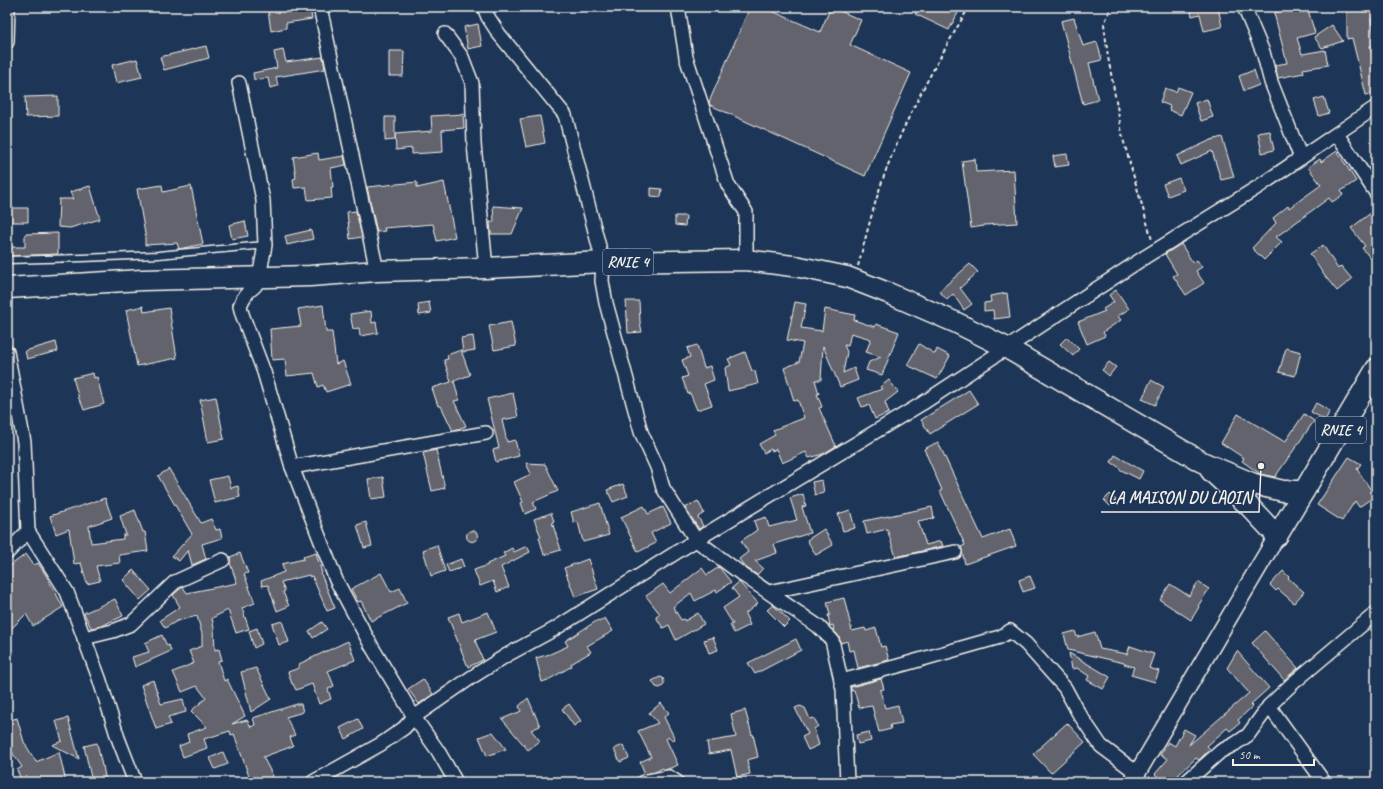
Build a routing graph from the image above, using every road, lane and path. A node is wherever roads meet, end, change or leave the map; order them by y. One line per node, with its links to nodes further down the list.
1 (8, 7): 9 (street)
2 (320, 7): 21 (street)
3 (484, 7): 19 (street)
4 (678, 7): 18 (street)
5 (969, 7): 23 (path)
6 (1115, 7): 16 (path)
7 (1244, 7): 13 (street)
8 (445, 34): 20 (street)
9 (7, 42)
10 (239, 83): 15 (street)
11 (1376, 107): 12 (street)
12 (1337, 134): 13 (street); 14 (street)
13 (1301, 158): 16 (street)
14 (1376, 193)
15 (265, 245): 17 (lane); 22 (street)
16 (1155, 251): 25 (street)
17 (7, 260)
18 (746, 260): 19 (main road, RNIE 4); 23 (main road, RNIE 4)
19 (603, 262): 20 (main road, RNIE 4); 34 (street)
20 (486, 268): 21 (main road, RNIE 4)
21 (377, 271): 22 (main road, RNIE 4)
22 (258, 278): 24 (main road, RNIE 4); 30 (street)
23 (854, 280): 25 (main road, RNIE 4)
24 (7, 288)
25 (1007, 348): 29 (main road, RNIE 4); 34 (street)
26 (7, 352): 32 (street)
27 (1376, 369): 31 (main road, RNIE 4)
28 (486, 433): 30 (street)
29 (1202, 462): 31 (main road, RNIE 4); 33 (main road, RNIE 4)
30 (292, 467): 43 (street)
31 (1304, 491): 33 (main road, RNIE 4)
32 (28, 531): 35 (street); 40 (street)
33 (1277, 536): 44 (street)
34 (696, 540): 38 (street); 43 (street)
35 (7, 552)
36 (955, 552): 38 (street)
37 (223, 560): 40 (street)
38 (769, 592): 41 (street)
39 (1376, 613): 42 (street)
40 (84, 638): 45 (street)
41 (841, 681): 44 (street); 50 (street)
42 (1270, 706): 51 (street); 52 (street)
43 (414, 717): 46 (street); 47 (street)
44 (1134, 778)
45 (135, 782)
46 (313, 782)
47 (456, 782)
48 (643, 782): 49 (street)
49 (677, 782)
50 (847, 782)
51 (1186, 782)
52 (1324, 782)

